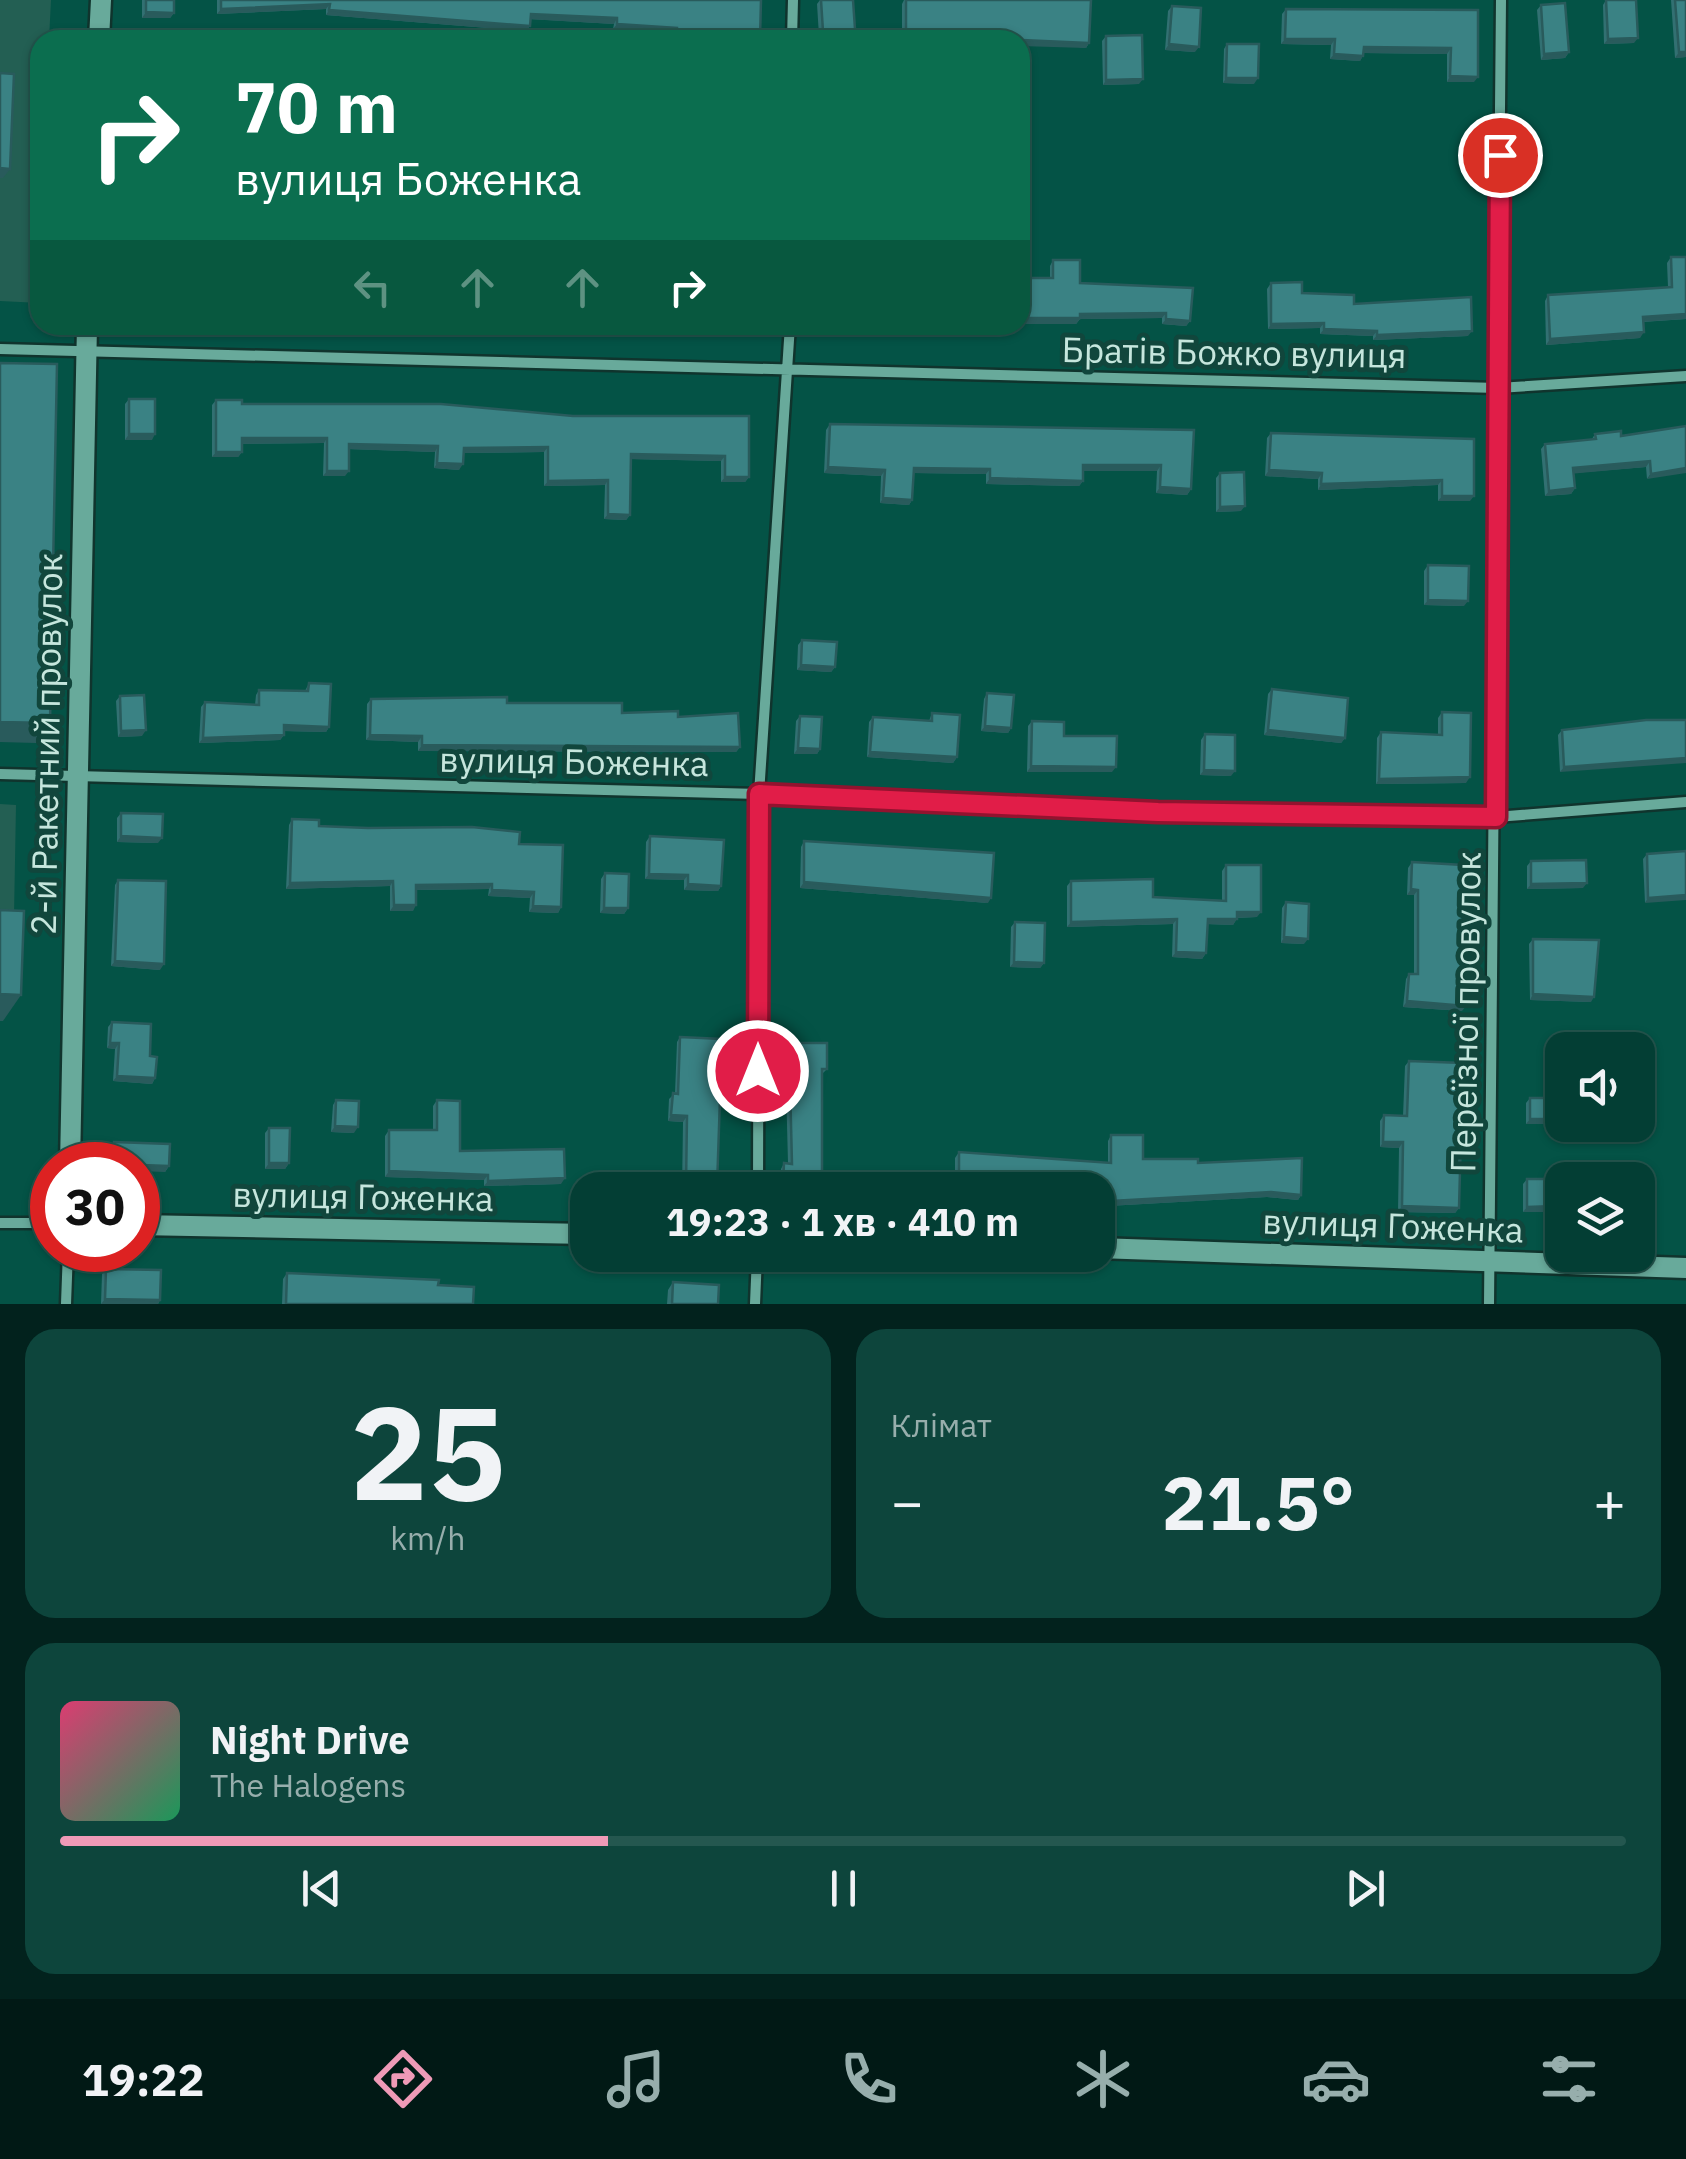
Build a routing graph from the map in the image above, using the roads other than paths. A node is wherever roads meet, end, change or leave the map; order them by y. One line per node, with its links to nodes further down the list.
1 (101, 0): 4 (street)
2 (793, 0): 5 (street)
3 (1501, 0): 12 (street, Переїзної провулок)
4 (100, 30)
5 (792, 30)
6 (87, 335): 9 (street, 2-й Ракетний провулок)
7 (790, 335): 10 (street)
8 (0, 349): 9 (street, Братів Божко вулиця)
9 (86, 352): 10 (street, Братів Божко вулиця); 14 (street, 2-й Ракетний провулок)
10 (790, 372): 12 (street, Братів Божко вулиця); 15 (street)
11 (1686, 376): 12 (street, Братів Божко вулиця)
12 (1498, 388): 17 (street, Переїзної провулок)
13 (0, 774): 14 (street, вулиця Боженка)
14 (79, 779): 15 (street, вулиця Боженка); 18 (street, 2-й Ракетний провулок)
15 (759, 794): 17 (street, вулиця Боженка); 19 (street)
16 (1686, 802): 17 (street, вулиця Боженка)
17 (1496, 817): 25 (street, Переїзної провулок)
18 (71, 1142)
19 (758, 1172)
20 (0, 1222): 21 (street)
21 (30, 1223)
22 (160, 1225): 23 (street, вулиця Гоженка)
23 (570, 1234)
24 (1115, 1249): 25 (street, вулиця Гоженка)
25 (1489, 1261): 26 (street, вулиця Гоженка); 31 (street, Переїзної провулок)
26 (1686, 1268)
27 (67, 1272): 29 (street)
28 (756, 1272): 30 (street)
29 (66, 1304)
30 (755, 1304)
31 (1489, 1304)

